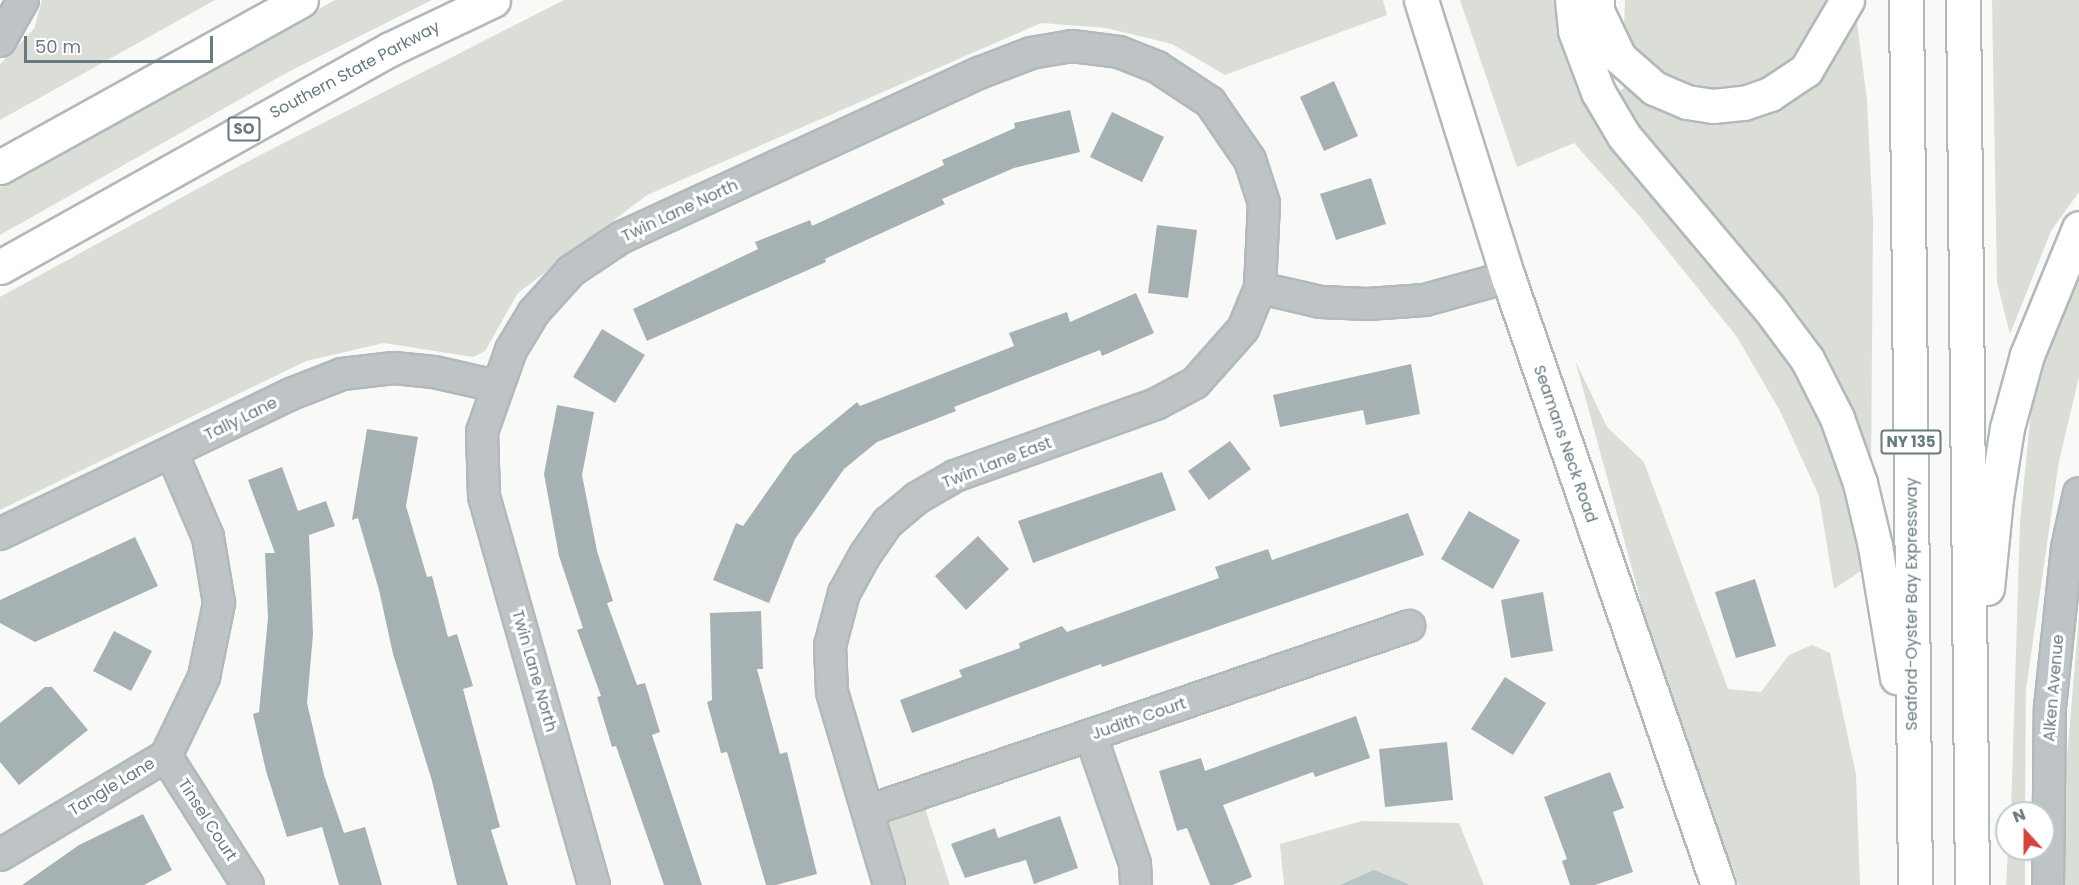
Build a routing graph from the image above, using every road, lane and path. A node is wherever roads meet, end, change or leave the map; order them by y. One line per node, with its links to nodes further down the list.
1 (23, 0): 10 (street)
2 (301, 0): 11 (main road)
3 (493, 0): 13 (main road, Southern State Parkway / SO)
4 (1421, 0): 14 (main road, Seamans Neck Road)
5 (1572, 0): 24 (main road)
6 (1598, 0): 7 (main road)
7 (1847, 0)
8 (1906, 0): 24 (main road, Seaford-Oyster Bay Expressway / NY 135)
9 (1964, 0): 23 (main road)
10 (0, 41)
11 (0, 167)
12 (2079, 228): 23 (main road)
13 (0, 267)
14 (1508, 277): 15 (street); 31 (main road, Seamans Neck Road)
15 (1260, 288): 16 (street, Twin Lane North); 25 (street, Twin Lane East)
16 (496, 387): 17 (street, Tally Lane); 28 (street, Twin Lane North)
17 (171, 453): 19 (street, Tally Lane); 22 (street, Tangle Lane)
18 (2079, 493): 34 (street, Alken Avenue)
19 (0, 534)
20 (1410, 626): 21 (street, Judith Court)
21 (1091, 736): 25 (street, Judith Court); 30 (street)
22 (166, 756): 26 (street, Tangle Lane); 27 (street, Tinsel Court)
23 (1971, 775): 33 (main road)
24 (1914, 776): 32 (main road, Seaford-Oyster Bay Expressway / NY 135)
25 (868, 811): 29 (street, Twin Lane East)
26 (0, 855)
27 (248, 885)
28 (594, 885)
29 (889, 885)
30 (1136, 885)
31 (1718, 885)
32 (1915, 885)
33 (1972, 885)
34 (2048, 885)

